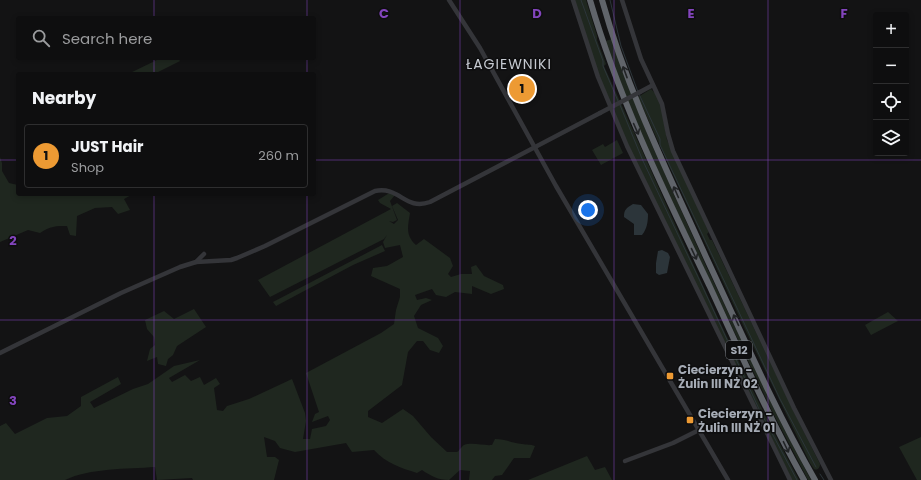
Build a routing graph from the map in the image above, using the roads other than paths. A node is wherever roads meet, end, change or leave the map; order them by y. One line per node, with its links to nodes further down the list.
1 (449, 0): 7 (street)
2 (573, 0): 14 (street)
3 (590, 0): 15 (highway, S12, one-way to 15)
4 (602, 0): 16 (highway, S12, one-way to 4)
5 (622, 0): 6 (street)
6 (653, 85): 7 (street, bridge); 17 (street)
7 (534, 147): 9 (street); 11 (street)
8 (204, 254): 9 (street)
9 (196, 262): 10 (street)
10 (0, 353)
11 (699, 430): 12 (street); 13 (street)
12 (625, 461)
13 (728, 480)
14 (790, 480)
15 (804, 480)
16 (815, 480)
17 (831, 480)

